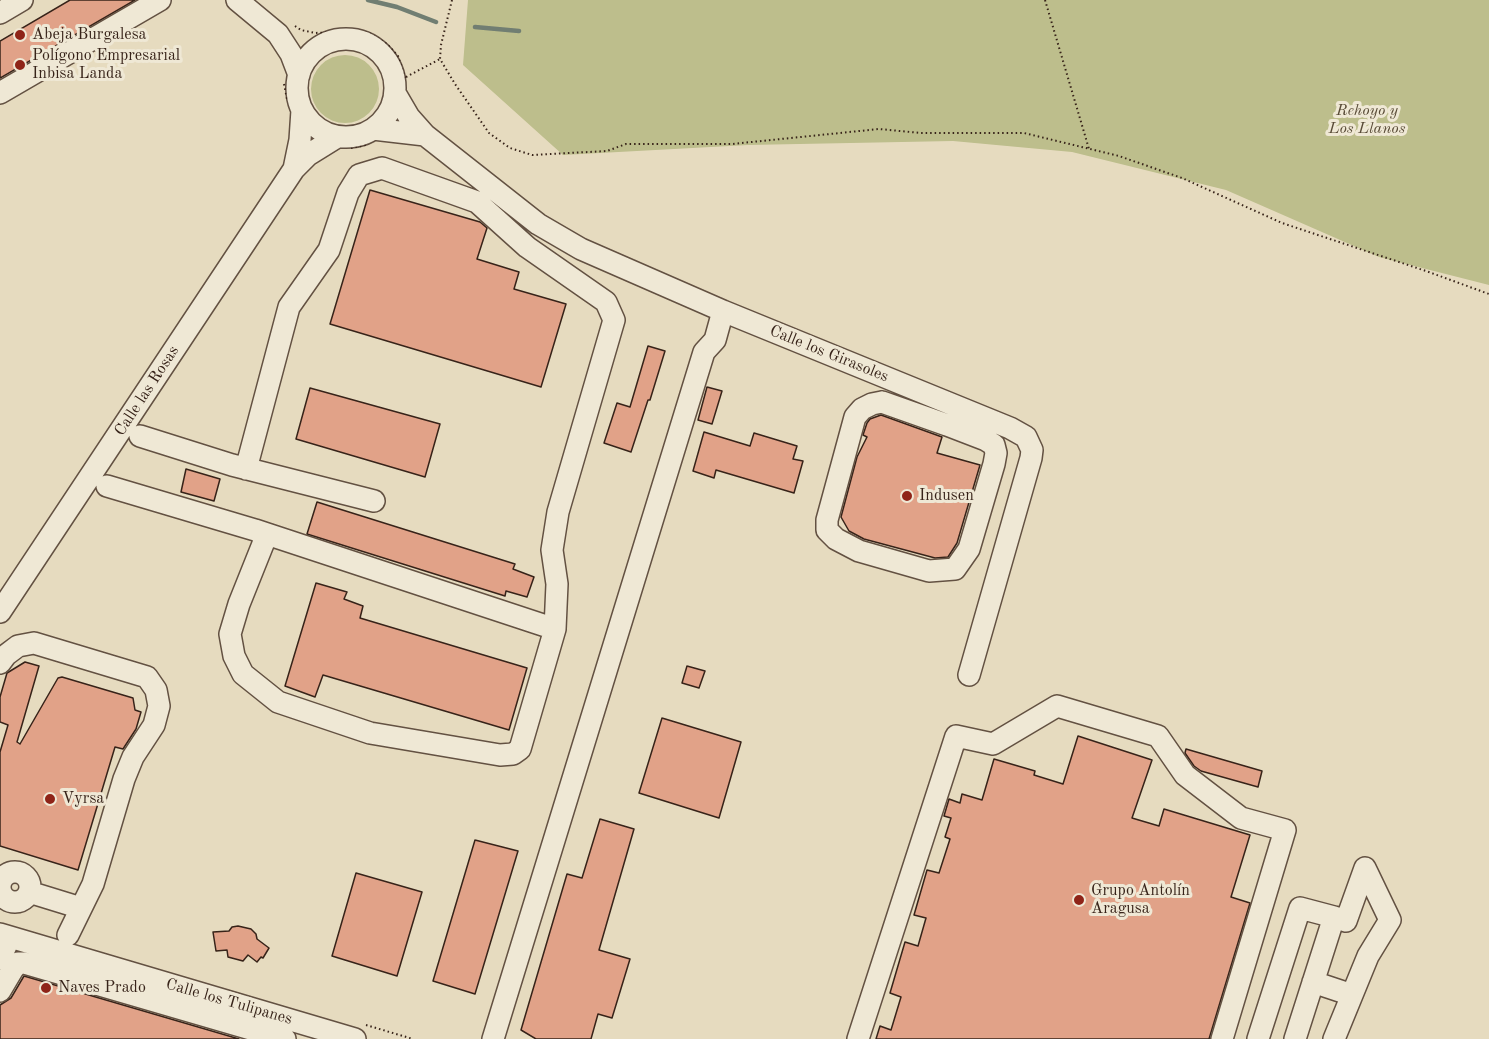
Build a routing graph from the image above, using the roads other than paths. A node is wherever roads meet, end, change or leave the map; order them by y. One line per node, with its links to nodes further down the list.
1 (22, 0): 4 (street)
2 (160, 0): 9 (street)
3 (237, 0): 5 (street)
4 (0, 13)
5 (286, 29): 6 (street); 7 (street)
6 (325, 43): 7 (street); 8 (street)
7 (291, 79): 10 (street)
8 (402, 86): 11 (street, Calle los Girasoles); 12 (street)
9 (0, 93)
10 (295, 108): 13 (street); 14 (street, Calle las Rosas)
11 (425, 135): 12 (street); 15 (street, Calle los Girasoles)
12 (373, 136): 13 (street)
13 (340, 144): 14 (street, Calle las Rosas)
14 (294, 170): 22 (street, Calle las Rosas)
15 (723, 311): 25 (street, Calle los Girasoles); 37 (street)
16 (140, 436): 18 (street)
17 (987, 436): 17 (street)
18 (246, 469): 20 (street); 23 (street)
19 (107, 486): 21 (street)
20 (374, 501)
21 (267, 534): 23 (street); 23 (street)
22 (0, 612)
23 (555, 629)
24 (0, 663): 27 (street)
25 (969, 675)
26 (1, 883): 27 (street)
27 (81, 908): 29 (street)
28 (1334, 917): 32 (street); 34 (street); 40 (street)
29 (68, 934)
30 (5, 935): 31 (street); 36 (street, Calle los Tulipanes)
31 (0, 959)
32 (1313, 982): 34 (street); 41 (street)
33 (0, 991): 35 (street)
34 (1352, 996): 42 (street)
35 (285, 1039)
36 (355, 1039)
37 (493, 1039)
38 (858, 1039): 39 (street)
39 (1222, 1039)
40 (1258, 1039)
41 (1295, 1039)
42 (1334, 1039)

